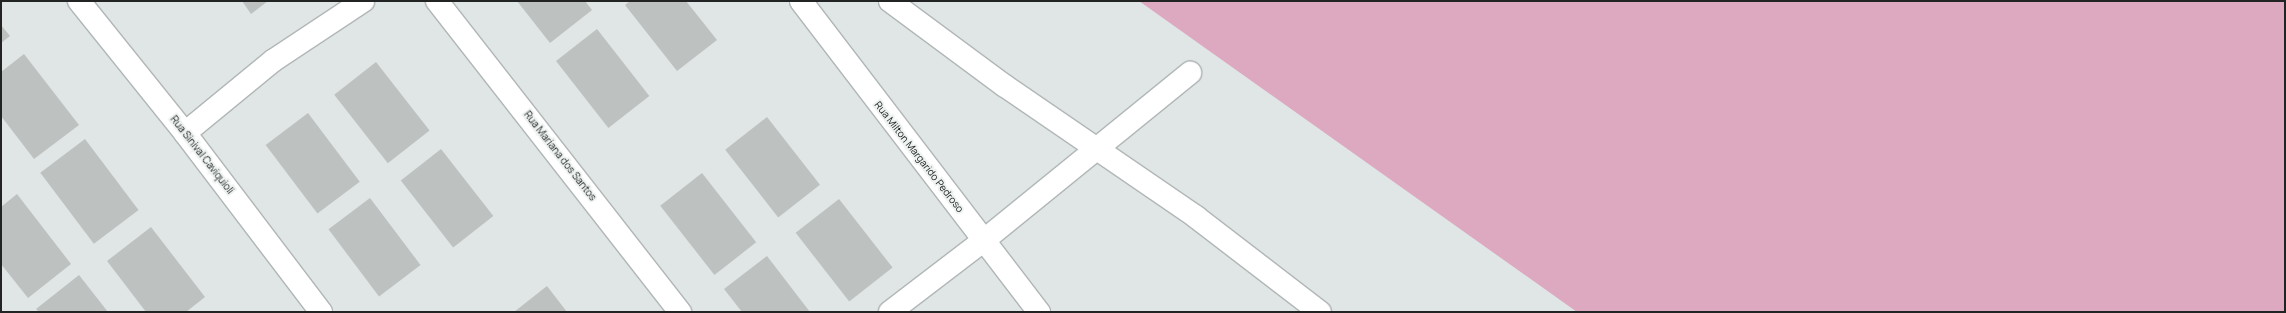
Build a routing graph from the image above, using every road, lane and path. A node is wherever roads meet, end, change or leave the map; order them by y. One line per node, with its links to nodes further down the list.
1 (79, 1): 7 (street, Rua Sinival Caviquioli)
2 (363, 1): 7 (street)
3 (437, 1): 11 (street, Rua Mariana dos Santos)
4 (801, 1): 9 (street, Rua Milton Margarido Pedroso)
5 (890, 1): 8 (street)
6 (1190, 73): 8 (street)
7 (185, 133): 10 (street, Rua Sinival Caviquioli)
8 (1097, 148): 9 (street); 14 (street)
9 (984, 241): 12 (street); 13 (street, Rua Milton Margarido Pedroso)
10 (321, 312)
11 (680, 312)
12 (890, 312)
13 (1039, 312)
14 (1320, 312)

